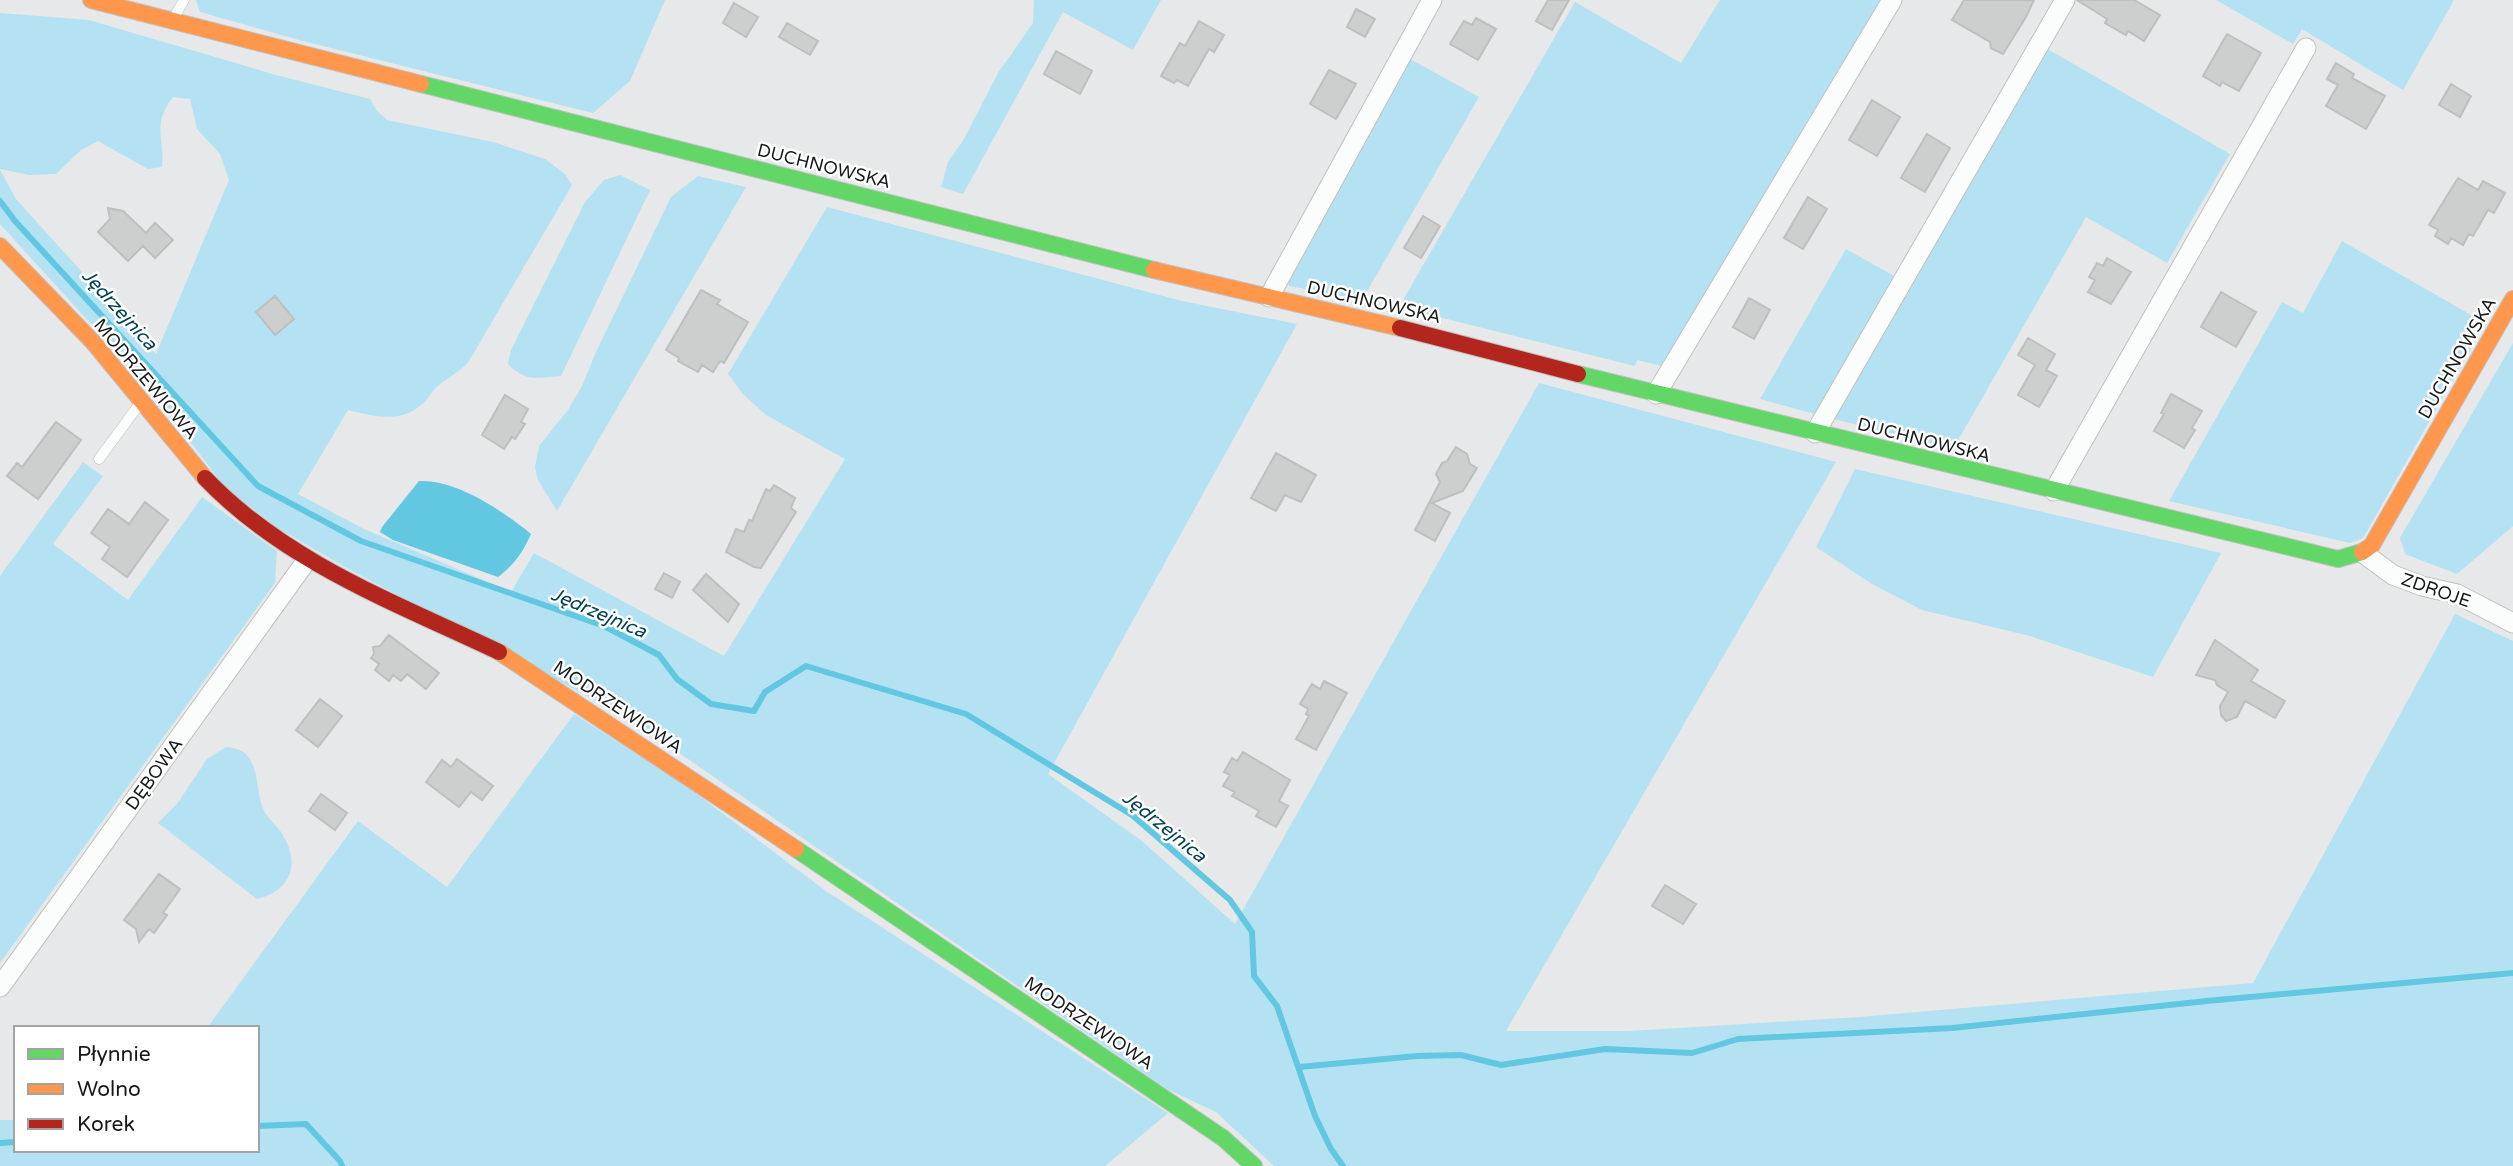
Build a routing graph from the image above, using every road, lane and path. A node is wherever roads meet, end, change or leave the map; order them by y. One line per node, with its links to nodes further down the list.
1 (91, 0): 6 (street, DUCHNOWSKA)
2 (184, 0): 6 (lane)
3 (1432, 0): 9 (street)
4 (1892, 0): 11 (street)
5 (2065, 0): 13 (street)
6 (171, 22): 9 (street, DUCHNOWSKA)
7 (2306, 48): 15 (street)
8 (0, 246): 12 (street, MODRZEWIOWA)
9 (1269, 297): 11 (street, DUCHNOWSKA)
10 (2513, 299): 16 (street, DUCHNOWSKA)
11 (1656, 394): 13 (street, DUCHNOWSKA)
12 (141, 401): 14 (lane); 17 (street, MODRZEWIOWA)
13 (1815, 433): 15 (street, DUCHNOWSKA)
14 (99, 459)
15 (2054, 491): 16 (street, DUCHNOWSKA)
16 (2363, 553): 18 (street, ZDROJE)
17 (307, 560): 19 (street, DĘBOWA); 20 (street, MODRZEWIOWA)
18 (2513, 622)
19 (0, 987)
20 (1254, 1166)

